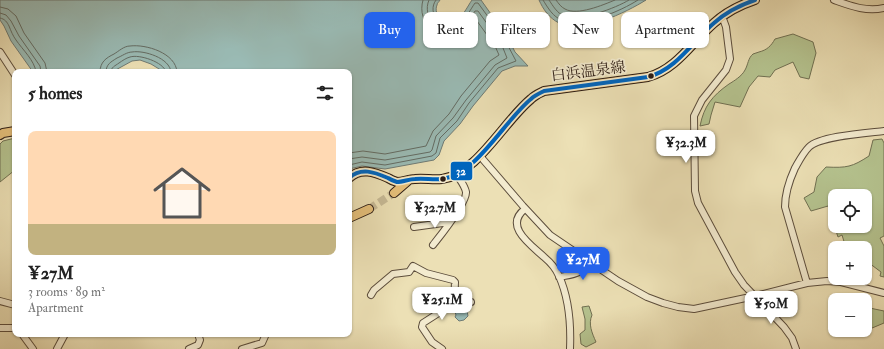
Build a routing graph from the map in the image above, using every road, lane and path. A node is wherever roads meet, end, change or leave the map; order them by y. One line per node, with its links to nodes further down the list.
1 (755, 0): 4 (main road, 白浜温泉線)
2 (834, 0): 3 (street)
3 (884, 8)
4 (722, 16): 10 (main road, 白浜温泉線); 26 (street)
5 (0, 52): 6 (street)
6 (12, 70)
7 (884, 131): 23 (street)
8 (12, 132): 9 (main road)
9 (0, 135)
10 (480, 156): 11 (main road, 白浜温泉線); 15 (street)
11 (457, 175): 13 (main road, 白浜温泉線); 18 (street)
12 (352, 176): 13 (main road, 白浜温泉線)
13 (409, 179): 14 (main road)
14 (394, 193)
15 (525, 208): 21 (street); 22 (street)
16 (369, 209): 17 (main road)
17 (352, 217)
18 (450, 222): 19 (street); 20 (street)
19 (414, 227)
20 (433, 245)
21 (590, 261): 22 (street); 26 (street)
22 (559, 277): 42 (street)
23 (807, 283): 24 (street); 26 (street)
24 (884, 293)
25 (371, 295): 30 (street)
26 (755, 296): 43 (street)
27 (0, 301): 29 (street)
28 (471, 302): 30 (street)
29 (12, 304)
30 (454, 304): 41 (street)
31 (0, 328): 32 (street)
32 (12, 328)
33 (24, 337): 37 (street)
34 (63, 337): 38 (street)
35 (199, 337): 39 (street)
36 (265, 337): 40 (street)
37 (31, 349)
38 (57, 349)
39 (189, 349)
40 (242, 349)
41 (442, 349)
42 (570, 349)
43 (796, 349)

